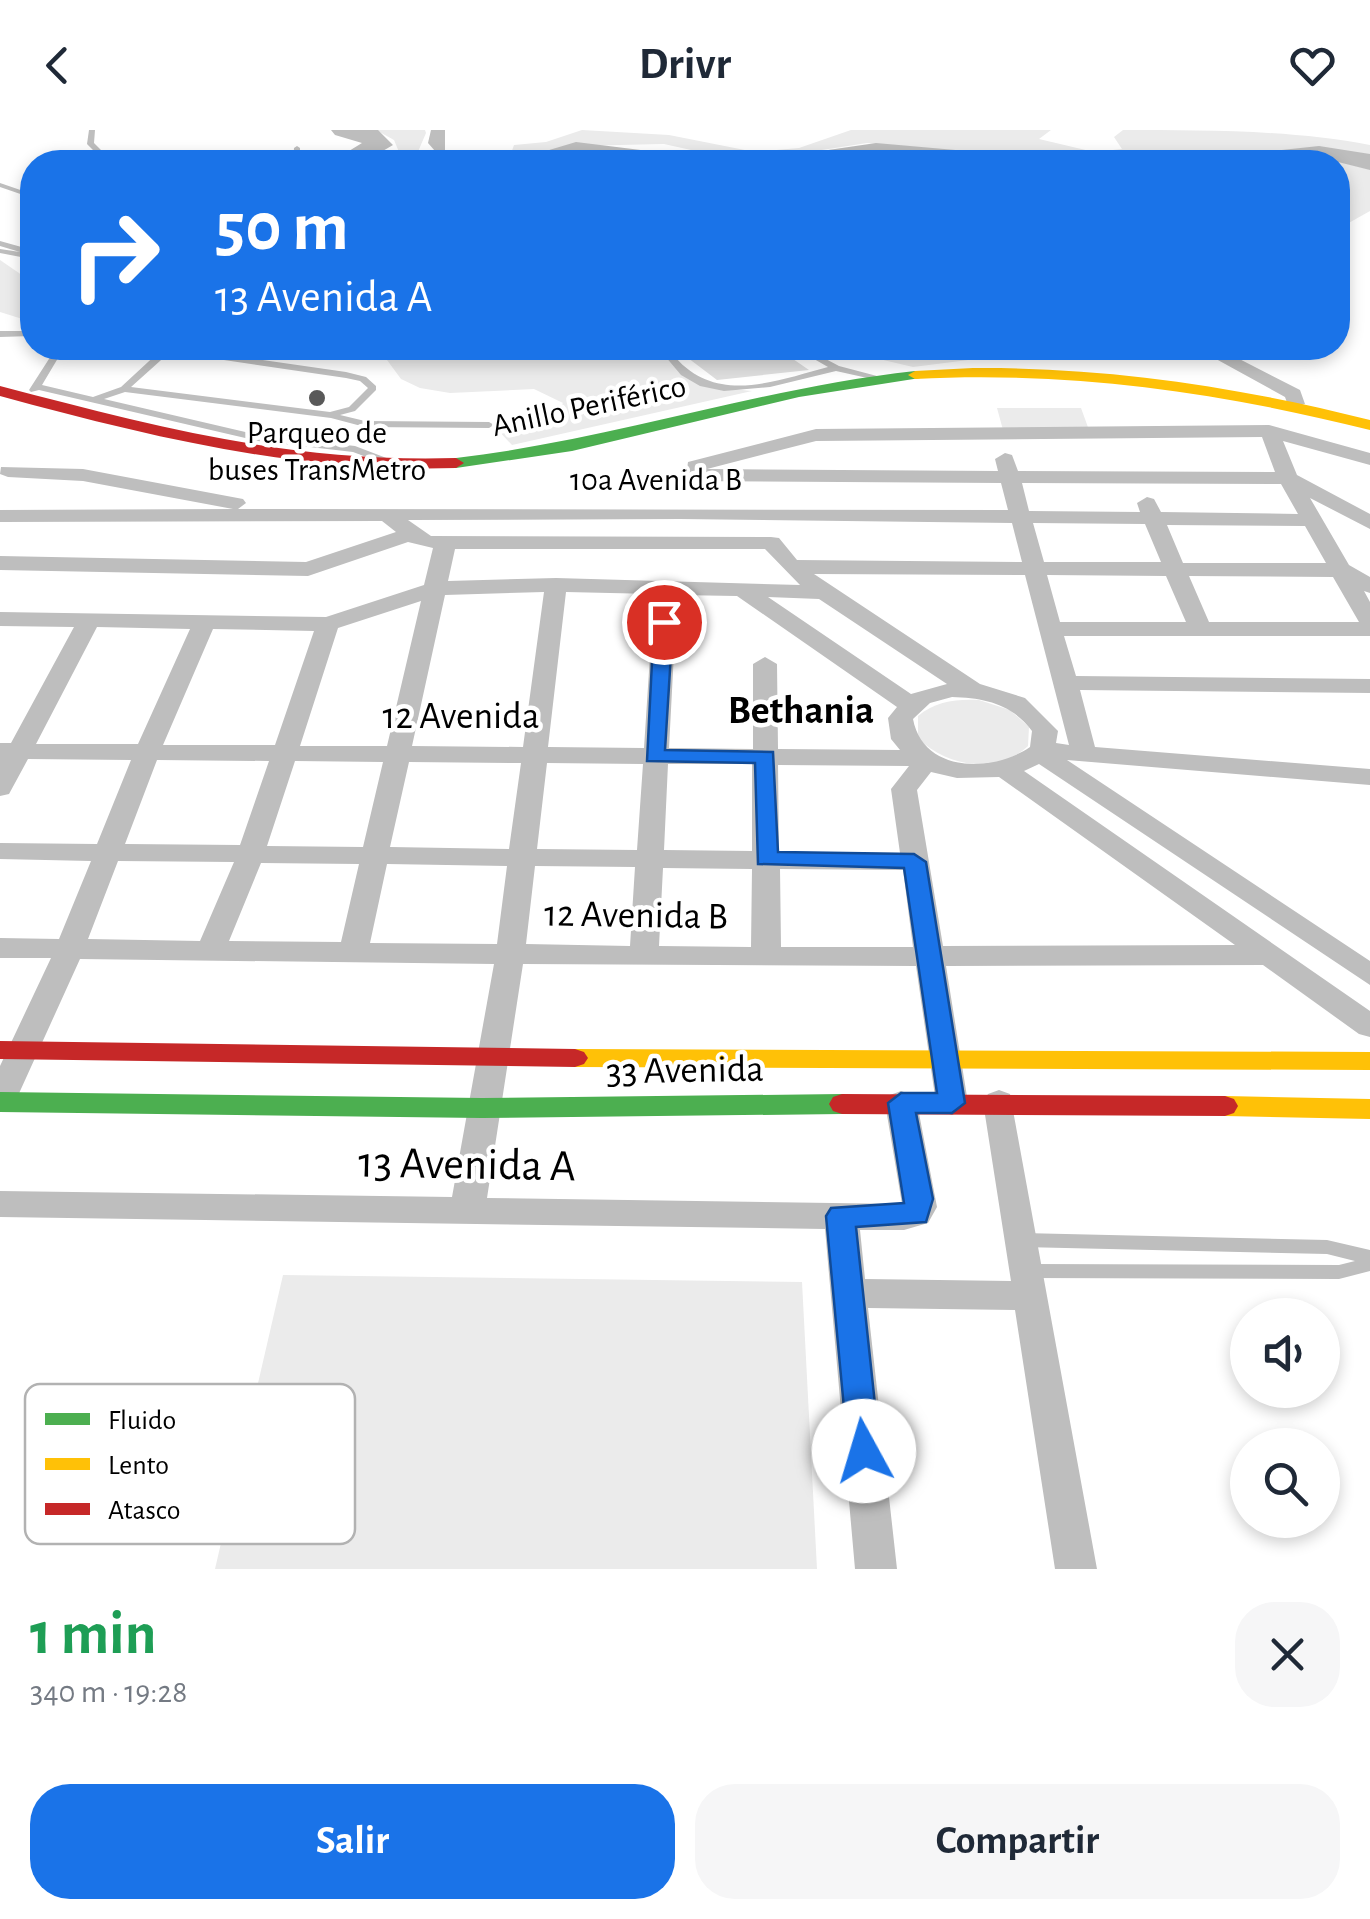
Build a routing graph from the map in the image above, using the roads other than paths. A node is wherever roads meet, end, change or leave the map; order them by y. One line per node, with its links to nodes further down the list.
1 (438, 130): 2 (street)
2 (440, 148)
3 (49, 360): 14 (lane)
4 (154, 360): 12 (lane)
5 (246, 360): 18 (lane)
6 (674, 360): 13 (lane)
7 (821, 360): 9 (lane)
8 (1228, 360): 16 (street)
9 (836, 368): 11 (lane); 13 (lane)
10 (750, 374): 13 (lane)
11 (884, 379): 13 (main road, Anillo Periférico); 16 (main road, Anillo Periférico)
12 (124, 389): 15 (lane); 18 (lane)
13 (766, 390): 26 (main road, Anillo Periférico)
14 (20, 392): 15 (lane); 26 (main road, Anillo Periférico)
15 (96, 398): 26 (lane)
16 (1296, 404): 20 (main road, Anillo Periférico)
17 (0, 414): 24 (main road)
18 (330, 415): 19 (lane)
19 (489, 425)
20 (1370, 425)
21 (1269, 431): 22 (street); 25 (street); 32 (street)
22 (1001, 436): 28 (street); 29 (street)
23 (1370, 441): 30 (main road, Anillo Periférico)
24 (159, 457)
25 (1370, 459)
26 (395, 466)
27 (8, 471): 36 (street)
28 (681, 474): 29 (street); 33 (street)
29 (1007, 476): 31 (street); 37 (street)
30 (264, 477)
31 (1137, 478): 32 (street); 38 (street)
32 (1288, 478): 39 (street); 40 (street)
33 (680, 512): 34 (street, 10a Avenida B); 37 (street, 10a Avenida B); 43 (street)
34 (388, 515): 36 (street, 10a Avenida B); 41 (street)
35 (0, 516): 36 (street, 10a Avenida B)
36 (291, 516)
37 (1017, 517): 38 (street, 10a Avenida B); 46 (street)
38 (1154, 518): 39 (street, 10a Avenida B); 47 (street)
39 (1312, 520): 48 (street)
40 (1370, 522)
41 (411, 534): 42 (street); 44 (street)
42 (445, 542): 43 (street); 51 (street)
43 (680, 542): 45 (street)
44 (0, 563)
45 (791, 567): 46 (street); 54 (street)
46 (1036, 568): 47 (street); 60 (street)
47 (1175, 568): 48 (street); 61 (street)
48 (1342, 570): 50 (street); 59 (street)
49 (556, 585): 51 (street); 52 (street); 74 (street)
50 (1370, 586)
51 (437, 588): 58 (street); 73 (street)
52 (666, 588): 53 (street); 75 (street)
53 (741, 590): 54 (street); 66 (street)
54 (824, 592): 64 (street)
55 (0, 619): 56 (street)
56 (89, 620): 57 (street); 68 (street)
57 (205, 622): 58 (street); 69 (street)
58 (328, 624): 72 (street)
59 (1370, 625): 61 (street)
60 (1052, 629): 61 (street); 65 (street)
61 (1200, 629)
62 (765, 664): 76 (street)
63 (1370, 686): 65 (street)
64 (972, 690): 66 (street); 67 (street)
65 (1068, 695): 67 (street); 71 (street)
66 (910, 705): 77 (street)
67 (1034, 713): 70 (street)
68 (10, 751): 69 (street, 12 Avenida); 80 (street)
69 (147, 752): 72 (street, 12 Avenida); 82 (street)
70 (1041, 752): 71 (street); 78 (street); 98 (street)
71 (1084, 752): 79 (street)
72 (283, 754): 73 (street, 12 Avenida); 83 (street)
73 (400, 754): 74 (street, 12 Avenida); 84 (street)
74 (532, 756): 75 (street, 12 Avenida); 85 (street)
75 (654, 756): 76 (street, 12 Avenida); 86 (street)
76 (766, 757): 77 (street, 12 Avenida); 87 (street)
77 (925, 759): 78 (street, 12 Avenida); 88 (street)
78 (1006, 770): 95 (street)
79 (1370, 777)
80 (0, 788)
81 (0, 851): 82 (street)
82 (110, 852): 83 (street); 90 (street)
83 (251, 854): 84 (street); 91 (street)
84 (377, 854): 85 (street); 92 (street)
85 (523, 858): 86 (street); 93 (street)
86 (648, 858): 87 (street); 96 (street)
87 (766, 859): 88 (street); 97 (street)
88 (914, 862): 94 (street)
89 (0, 948): 90 (street, 12 Avenida B)
90 (70, 950): 91 (street, 12 Avenida B); 100 (street)
91 (212, 950): 92 (street, 12 Avenida B)
92 (353, 952): 93 (street, 12 Avenida B)
93 (510, 954): 96 (street, 12 Avenida B); 101 (street)
94 (928, 954): 95 (street, 12 Avenida B); 97 (street, 12 Avenida B); 102 (street)
95 (1270, 955): 99 (street)
96 (644, 956): 97 (street, 12 Avenida B)
97 (766, 957)
98 (1370, 975)
99 (1370, 1026)
100 (11, 1050): 101 (main road, 33 Avenida); 104 (street)
101 (490, 1058): 102 (main road, 33 Avenida); 108 (street)
102 (944, 1059): 103 (main road, 33 Avenida); 107 (street)
103 (1370, 1061)
104 (0, 1101): 108 (main road, 33 Avenida)
105 (999, 1102): 107 (main road, 33 Avenida); 109 (main road, 33 Avenida); 114 (street)
106 (901, 1103): 107 (main road, 33 Avenida); 108 (main road, 33 Avenida); 112 (street, 13 Avenida A)
107 (952, 1103)
108 (482, 1108): 111 (street)
109 (1370, 1109)
110 (0, 1204): 111 (street, 13 Avenida A)
111 (467, 1213): 112 (street, 13 Avenida A)
112 (841, 1216): 115 (street)
113 (1370, 1260): 114 (lane); 114 (lane)
114 (1027, 1269): 115 (street); 117 (street)
115 (848, 1293): 116 (street)
116 (876, 1569)
117 (1076, 1569)

